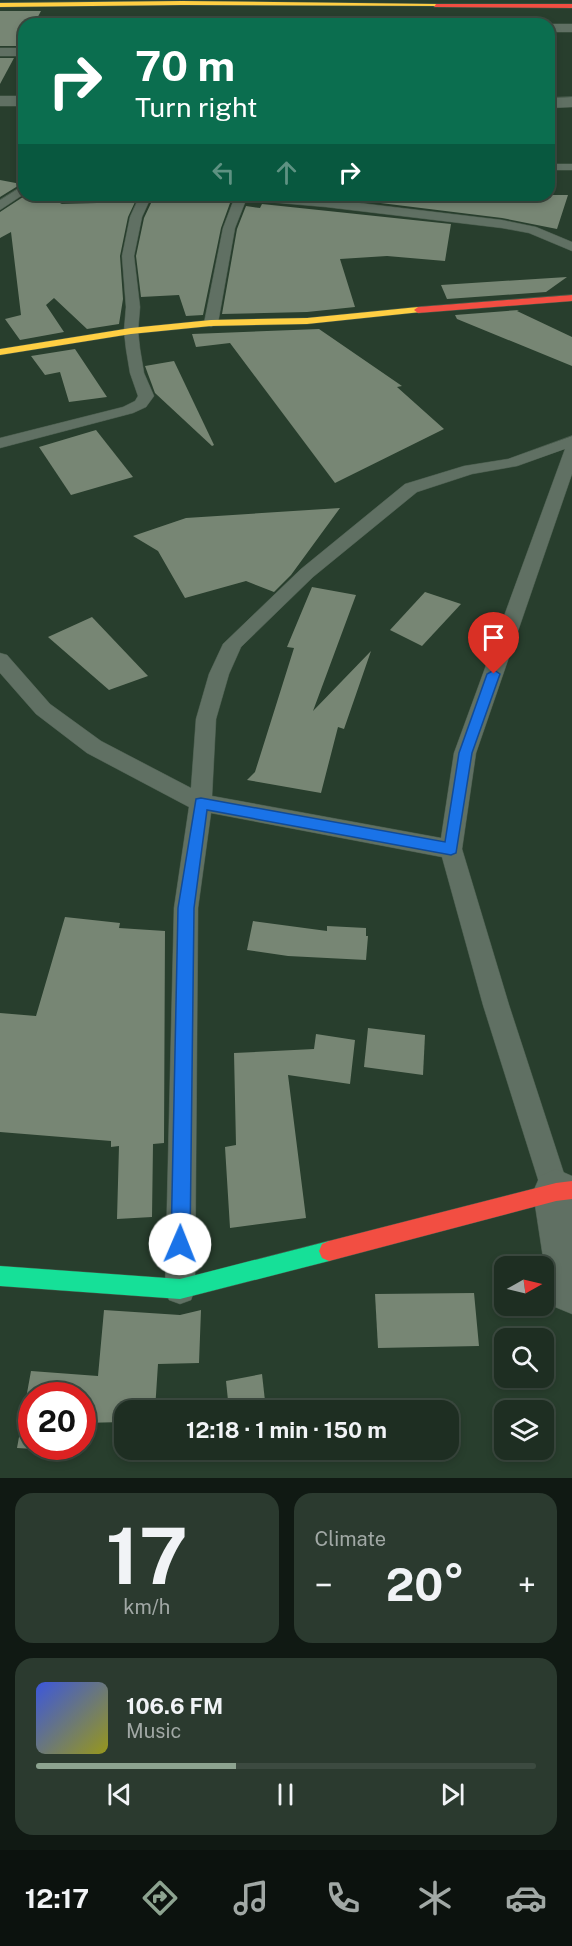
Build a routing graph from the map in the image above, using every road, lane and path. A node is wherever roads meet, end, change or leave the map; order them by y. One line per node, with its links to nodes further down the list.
1 (183, 1): 2 (street); 3 (street)
2 (440, 3): 4 (street)
3 (0, 6)
4 (572, 6)
5 (555, 28): 6 (street)
6 (572, 28)
7 (0, 52): 8 (street)
8 (18, 52)
9 (0, 101): 10 (street)
10 (18, 101)
11 (572, 102): 12 (street)
12 (555, 103)
13 (555, 167): 14 (lane)
14 (572, 167)
15 (18, 192): 19 (lane)
16 (143, 201): 23 (lane)
17 (235, 201): 22 (lane)
18 (310, 201): 20 (lane)
19 (0, 206)
20 (572, 247)
21 (572, 298): 22 (street)
22 (211, 323): 23 (street)
23 (131, 331): 24 (street); 26 (lane)
24 (0, 352)
25 (572, 441): 29 (lane)
26 (0, 443)
27 (572, 451): 30 (lane)
28 (0, 660): 29 (lane)
29 (201, 803): 30 (lane); 33 (lane)
30 (451, 849): 31 (lane)
31 (564, 1191): 33 (street); 34 (street)
32 (0, 1276): 33 (street)
33 (180, 1289)
34 (572, 1290)

